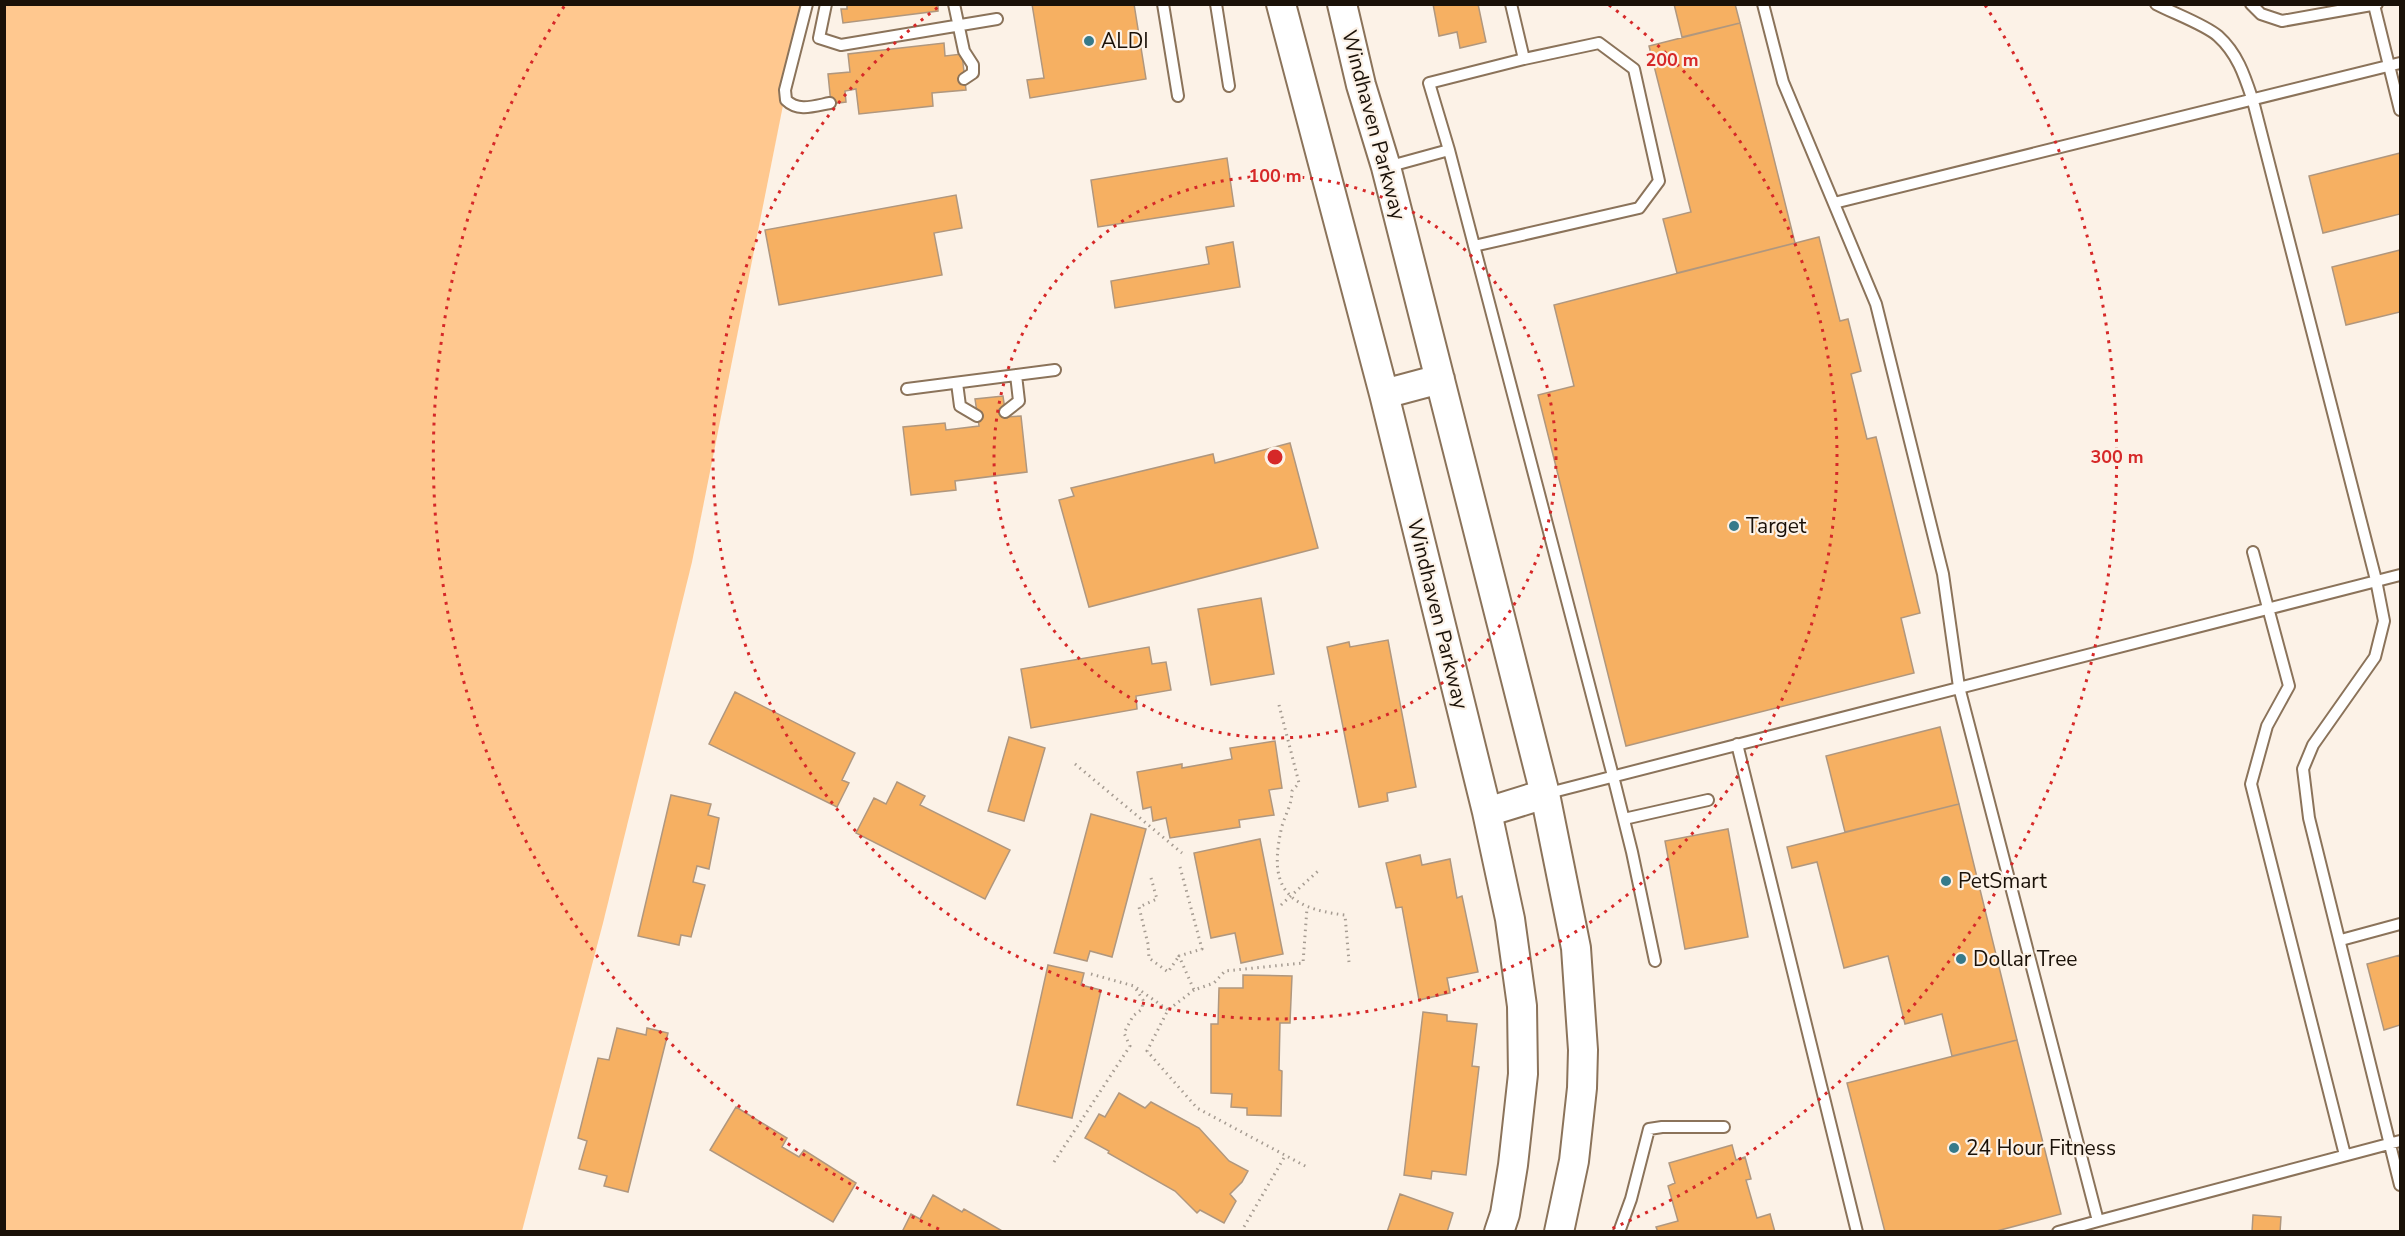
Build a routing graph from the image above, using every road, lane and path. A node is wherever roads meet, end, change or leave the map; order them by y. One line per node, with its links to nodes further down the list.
1 (807, 4): 23 (lane)
2 (826, 4): 16 (lane)
3 (954, 4): 16 (lane)
4 (1163, 4): 21 (lane)
5 (1216, 4): 20 (lane)
6 (1281, 4): 34 (main road, Windhaven Parkway)
7 (1342, 4): 26 (main road, Windhaven Parkway)
8 (1511, 4): 17 (lane)
9 (2156, 4): 22 (lane)
10 (2251, 4): 14 (lane)
11 (2295, 4): 14 (lane)
12 (1766, 5): 27 (lane)
13 (2375, 5): 14 (lane); 18 (lane)
14 (2298, 17)
15 (997, 19): 16 (lane)
16 (957, 26): 19 (lane)
17 (1524, 59): 25 (lane); 28 (lane)
18 (2395, 65): 22 (lane); 24 (lane)
19 (964, 79)
20 (1229, 86)
21 (1178, 96)
22 (2253, 101): 27 (lane); 39 (lane)
23 (830, 103)
24 (2400, 110)
25 (1449, 150): 26 (lane); 28 (lane)
26 (1386, 167): 31 (main road, Windhaven Parkway)
27 (1834, 203): 41 (lane)
28 (1474, 246): 45 (lane)
29 (1055, 370): 30 (lane)
30 (1016, 375): 32 (lane); 35 (lane)
31 (1440, 379): 34 (main road); 46 (main road, Windhaven Parkway)
32 (957, 383): 33 (lane); 36 (lane)
33 (907, 389)
34 (1384, 394): 48 (main road, Windhaven Parkway)
35 (1005, 412)
36 (978, 416)
37 (2253, 552): 40 (lane)
38 (2400, 575): 39 (lane)
39 (2376, 580): 40 (lane); 58 (lane)
40 (2268, 608): 41 (lane); 68 (lane)
41 (1959, 687): 43 (lane); 73 (lane)
42 (1279, 705): 54 (path)
43 (1737, 744): 45 (lane); 78 (lane)
44 (1075, 764): 50 (path)
45 (1613, 776): 46 (lane); 49 (lane)
46 (1545, 794): 48 (main road); 74 (main road, Windhaven Parkway)
47 (1708, 800): 49 (lane)
48 (1487, 812): 76 (main road, Windhaven Parkway)
49 (1624, 819): 60 (lane)
50 (1182, 853)
51 (1180, 867): 59 (path)
52 (1318, 871): 54 (path)
53 (1151, 878): 59 (path)
54 (1290, 895): 55 (path); 56 (path)
55 (1281, 905)
56 (1307, 908): 61 (path); 64 (path)
57 (2400, 924): 58 (lane)
58 (2341, 940): 67 (lane)
59 (1179, 956): 64 (path)
60 (1655, 961)
61 (1349, 962)
62 (1091, 974): 63 (path)
63 (1134, 986): 65 (path); 70 (path)
64 (1194, 990): 65 (path)
65 (1168, 1010): 69 (path)
66 (1724, 1127): 77 (lane)
67 (2395, 1142): 68 (lane); 72 (lane)
68 (2345, 1155): 73 (lane)
69 (1285, 1156): 71 (path); 75 (path)
70 (1054, 1162)
71 (1307, 1167)
72 (2400, 1185)
73 (2098, 1221): 79 (lane)
74 (1561, 1231)
75 (1241, 1232)
76 (1499, 1232)
77 (1619, 1232)
78 (1857, 1232)
79 (2058, 1232)

